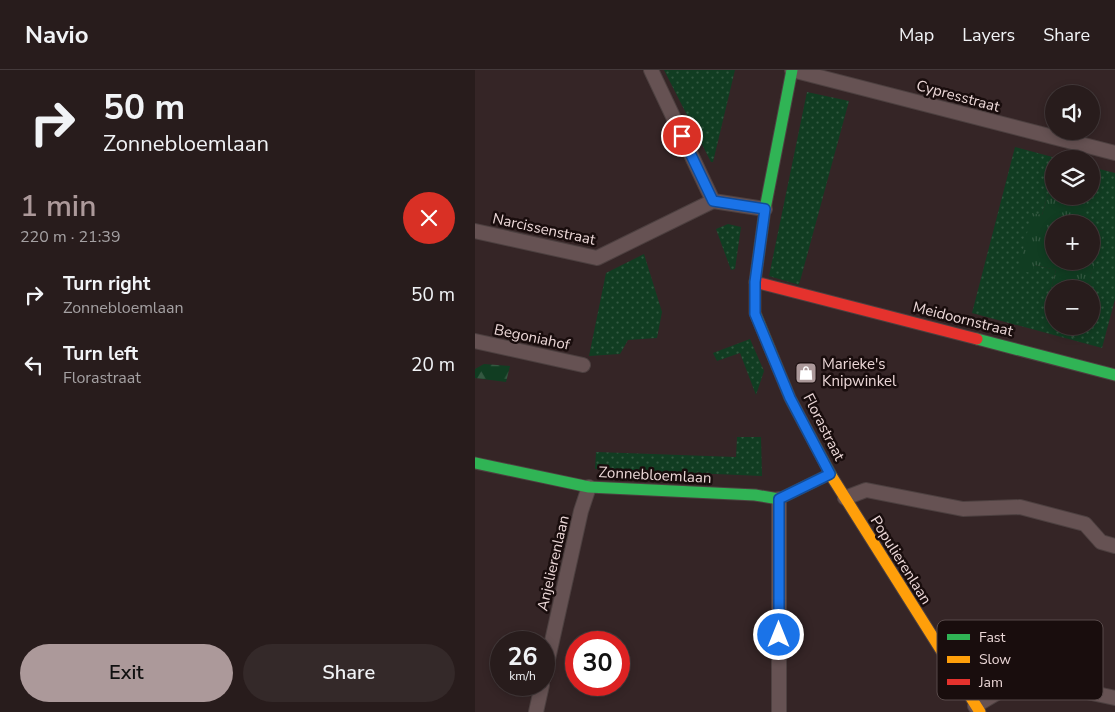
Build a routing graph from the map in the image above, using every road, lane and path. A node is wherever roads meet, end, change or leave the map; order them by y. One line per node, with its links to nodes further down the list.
1 (651, 70): 4 (street)
2 (792, 70): 3 (street, Cypresstraat); 5 (street, Florastraat)
3 (1115, 153)
4 (713, 201): 5 (street); 6 (street, Narcissenstraat)
5 (765, 209): 7 (street, Florastraat)
6 (475, 232)
7 (755, 282): 10 (street, Meidoornstraat); 12 (street, Florastraat)
8 (475, 341): 9 (street, Begoniahof)
9 (583, 365)
10 (1115, 374)
11 (475, 463): 13 (street, Zonnebloemlaan)
12 (830, 474): 14 (street, Populierenlaan); 15 (street)
13 (589, 486): 15 (street, Zonnebloemlaan); 17 (street, Anjelierenlaan)
14 (845, 498): 16 (street); 18 (street, Populierenlaan)
15 (779, 499): 23 (street)
16 (1115, 546)
17 (554, 631)
18 (937, 645)
19 (540, 696): 22 (street)
20 (990, 700): 21 (street)
21 (977, 709)
22 (536, 712)
23 (779, 712)

